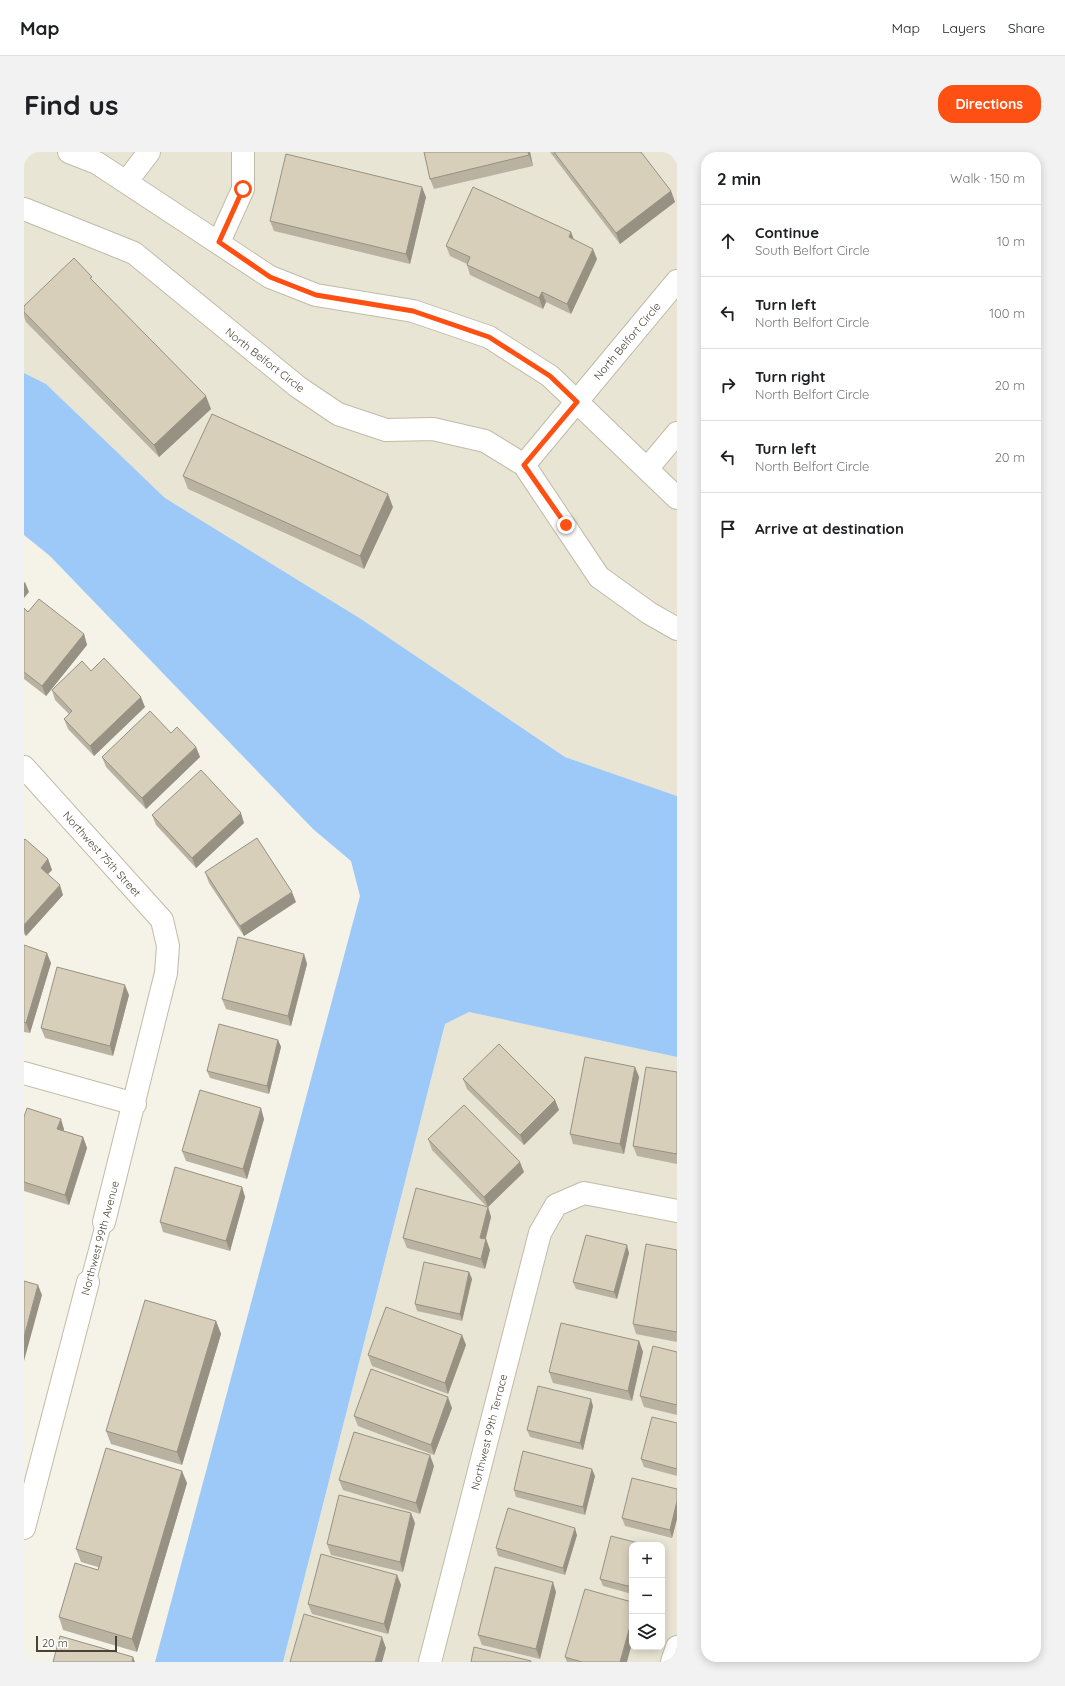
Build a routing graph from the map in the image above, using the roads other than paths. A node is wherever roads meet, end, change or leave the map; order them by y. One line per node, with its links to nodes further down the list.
1 (69, 152): 4 (street)
2 (149, 152): 5 (street)
3 (243, 152): 7 (street)
4 (91, 156): 5 (street)
5 (127, 181): 7 (street)
6 (24, 209): 11 (street, North Belfort Circle)
7 (219, 242): 9 (street)
8 (677, 281): 9 (street, North Belfort Circle)
9 (577, 402): 11 (street, North Belfort Circle); 12 (street)
10 (677, 433): 12 (street)
11 (524, 465): 14 (street, North Belfort Circle)
12 (647, 469): 13 (street)
13 (677, 498)
14 (677, 629)
15 (24, 767): 16 (street, Northwest 75th Street)
16 (168, 946): 18 (street, Northwest 99th Avenue)
17 (24, 1073): 18 (street)
18 (134, 1104): 20 (street, Northwest 99th Avenue)
19 (677, 1211): 24 (street, Northwest 99th Terrace)
20 (104, 1222): 21 (lane, Northwest 99th Avenue)
21 (88, 1282): 22 (street, Northwest 99th Avenue)
22 (24, 1528)
23 (677, 1648): 25 (street)
24 (430, 1662)
25 (672, 1662)

